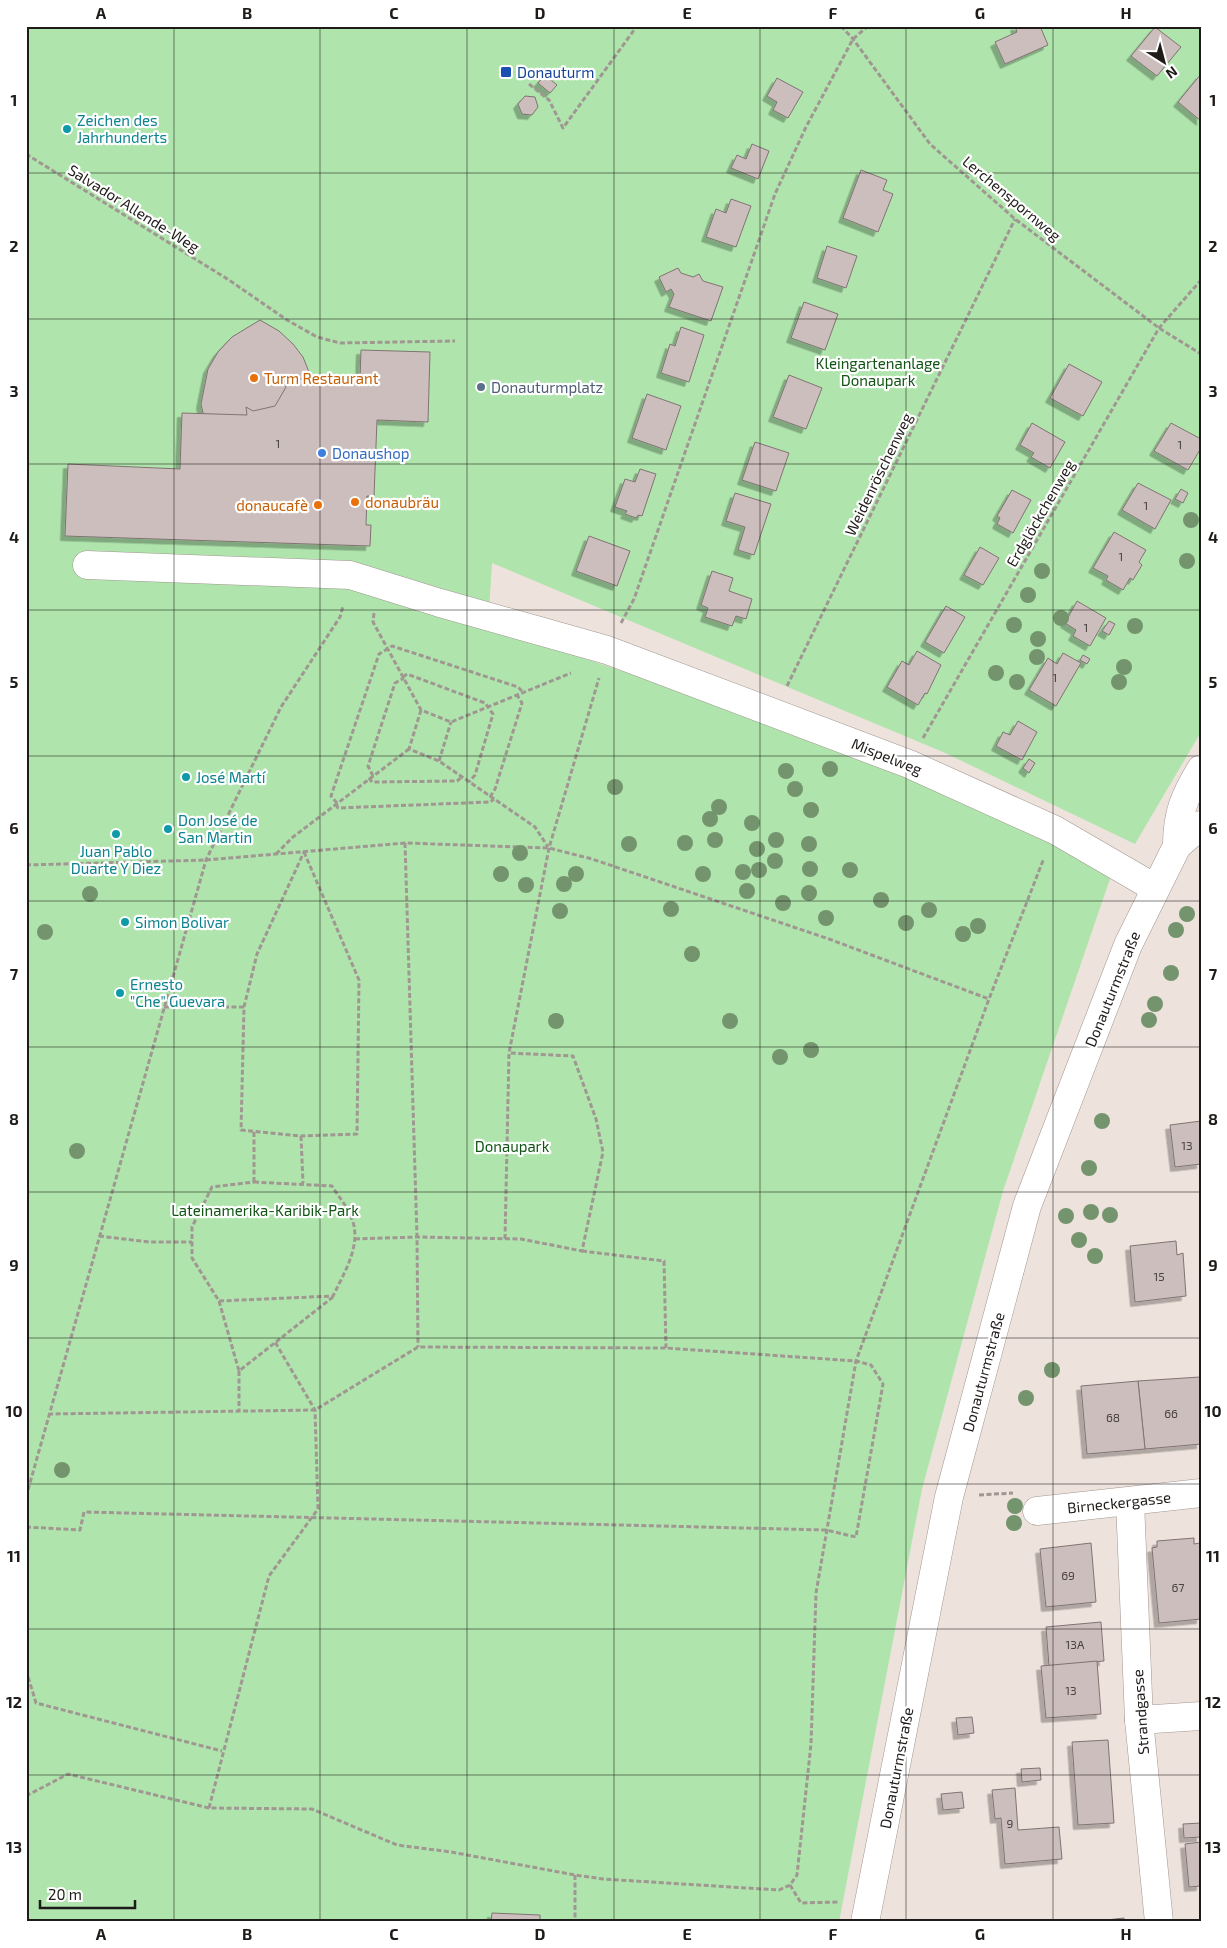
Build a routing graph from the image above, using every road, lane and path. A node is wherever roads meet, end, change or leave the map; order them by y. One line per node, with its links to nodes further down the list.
1 (637, 26): 5 (path)
2 (841, 26): 4 (path, Lerchenspornweg)
3 (868, 26): 4 (path)
4 (853, 39): 7 (path, Lerchenspornweg); 16 (path)
5 (529, 84)
6 (26, 154): 10 (path, Salvador Allende-Weg)
7 (1015, 219): 9 (path, Lerchenspornweg); 22 (path, Weidenröschenweg)
8 (1201, 280): 9 (path, Erdglöckchenweg)
9 (1159, 328): 11 (path, Lerchenspornweg); 26 (path, Erdglöckchenweg)
10 (455, 341)
11 (1201, 354)
12 (87, 565): 13 (street)
13 (350, 575): 16 (street); 40 (path)
14 (373, 622): 15 (path)
15 (388, 648): 17 (path); 18 (path); 32 (path)
16 (607, 650): 18 (path); 22 (street, Mispelweg); 37 (path)
17 (404, 677): 20 (path); 21 (path); 28 (path)
18 (523, 692): 19 (path)
19 (517, 694): 20 (path); 31 (path)
20 (488, 707): 23 (path); 30 (path)
21 (421, 710): 23 (path); 24 (path)
22 (774, 711): 26 (street, Mispelweg)
23 (451, 722): 25 (path)
24 (409, 749): 25 (path); 28 (path)
25 (439, 761): 29 (path)
26 (908, 764): 34 (street, Mispelweg)
27 (1201, 769): 36 (street, Donauturmstraße)
28 (371, 777): 29 (path); 32 (path)
29 (462, 777): 30 (path)
30 (470, 782): 31 (path)
31 (492, 798): 32 (path); 37 (path)
32 (336, 804): 39 (path)
33 (1201, 825): 36 (street, Donauturmstraße)
34 (1055, 830): 42 (street, Mispelweg); 43 (path)
35 (406, 843): 37 (path); 38 (path); 52 (path)
36 (1177, 846): 42 (street, Donauturmstraße)
37 (549, 848): 43 (path); 46 (path)
38 (304, 852): 39 (path); 44 (path); 48 (path)
39 (275, 854): 40 (path)
40 (206, 860): 41 (path); 45 (path)
41 (26, 865)
42 (1155, 888): 82 (street, Donauturmstraße)
43 (989, 1000): 62 (path)
44 (244, 1006): 45 (path); 47 (path)
45 (164, 1007): 51 (path)
46 (509, 1053): 54 (path); 56 (path)
47 (254, 1132): 48 (path); 49 (path)
48 (301, 1136): 50 (path)
49 (254, 1182): 50 (path); 55 (path)
50 (303, 1183): 53 (path)
51 (100, 1236): 55 (path); 66 (path)
52 (417, 1237): 53 (path); 54 (path); 60 (path)
53 (355, 1239): 57 (path)
54 (505, 1239): 56 (path)
55 (192, 1242): 58 (path)
56 (582, 1251): 61 (path)
57 (333, 1296): 58 (path); 59 (path)
58 (219, 1301): 63 (path)
59 (275, 1342): 63 (path); 65 (path)
60 (418, 1347): 61 (path); 65 (path)
61 (666, 1348): 62 (path)
62 (856, 1362): 73 (path); 73 (path)
63 (239, 1370): 64 (path)
64 (239, 1410): 65 (path); 66 (path)
65 (315, 1410): 71 (path)
66 (50, 1414): 68 (path)
67 (1201, 1493): 69 (street, Birneckergasse)
68 (26, 1497)
69 (1130, 1501): 70 (street, Birneckergasse); 76 (street, Strandgasse)
70 (1037, 1511)
71 (311, 1518): 72 (path); 73 (path); 77 (path)
72 (26, 1527)
73 (826, 1530): 81 (path)
74 (26, 1670): 77 (path)
75 (1201, 1716): 76 (street)
76 (1140, 1720): 84 (street, Strandgasse)
77 (222, 1750): 79 (path)
78 (26, 1796): 79 (path)
79 (209, 1808): 80 (path)
80 (574, 1875): 81 (path); 83 (path)
81 (790, 1885): 82 (path)
82 (867, 1912)
83 (575, 1922)
84 (1159, 1922)

